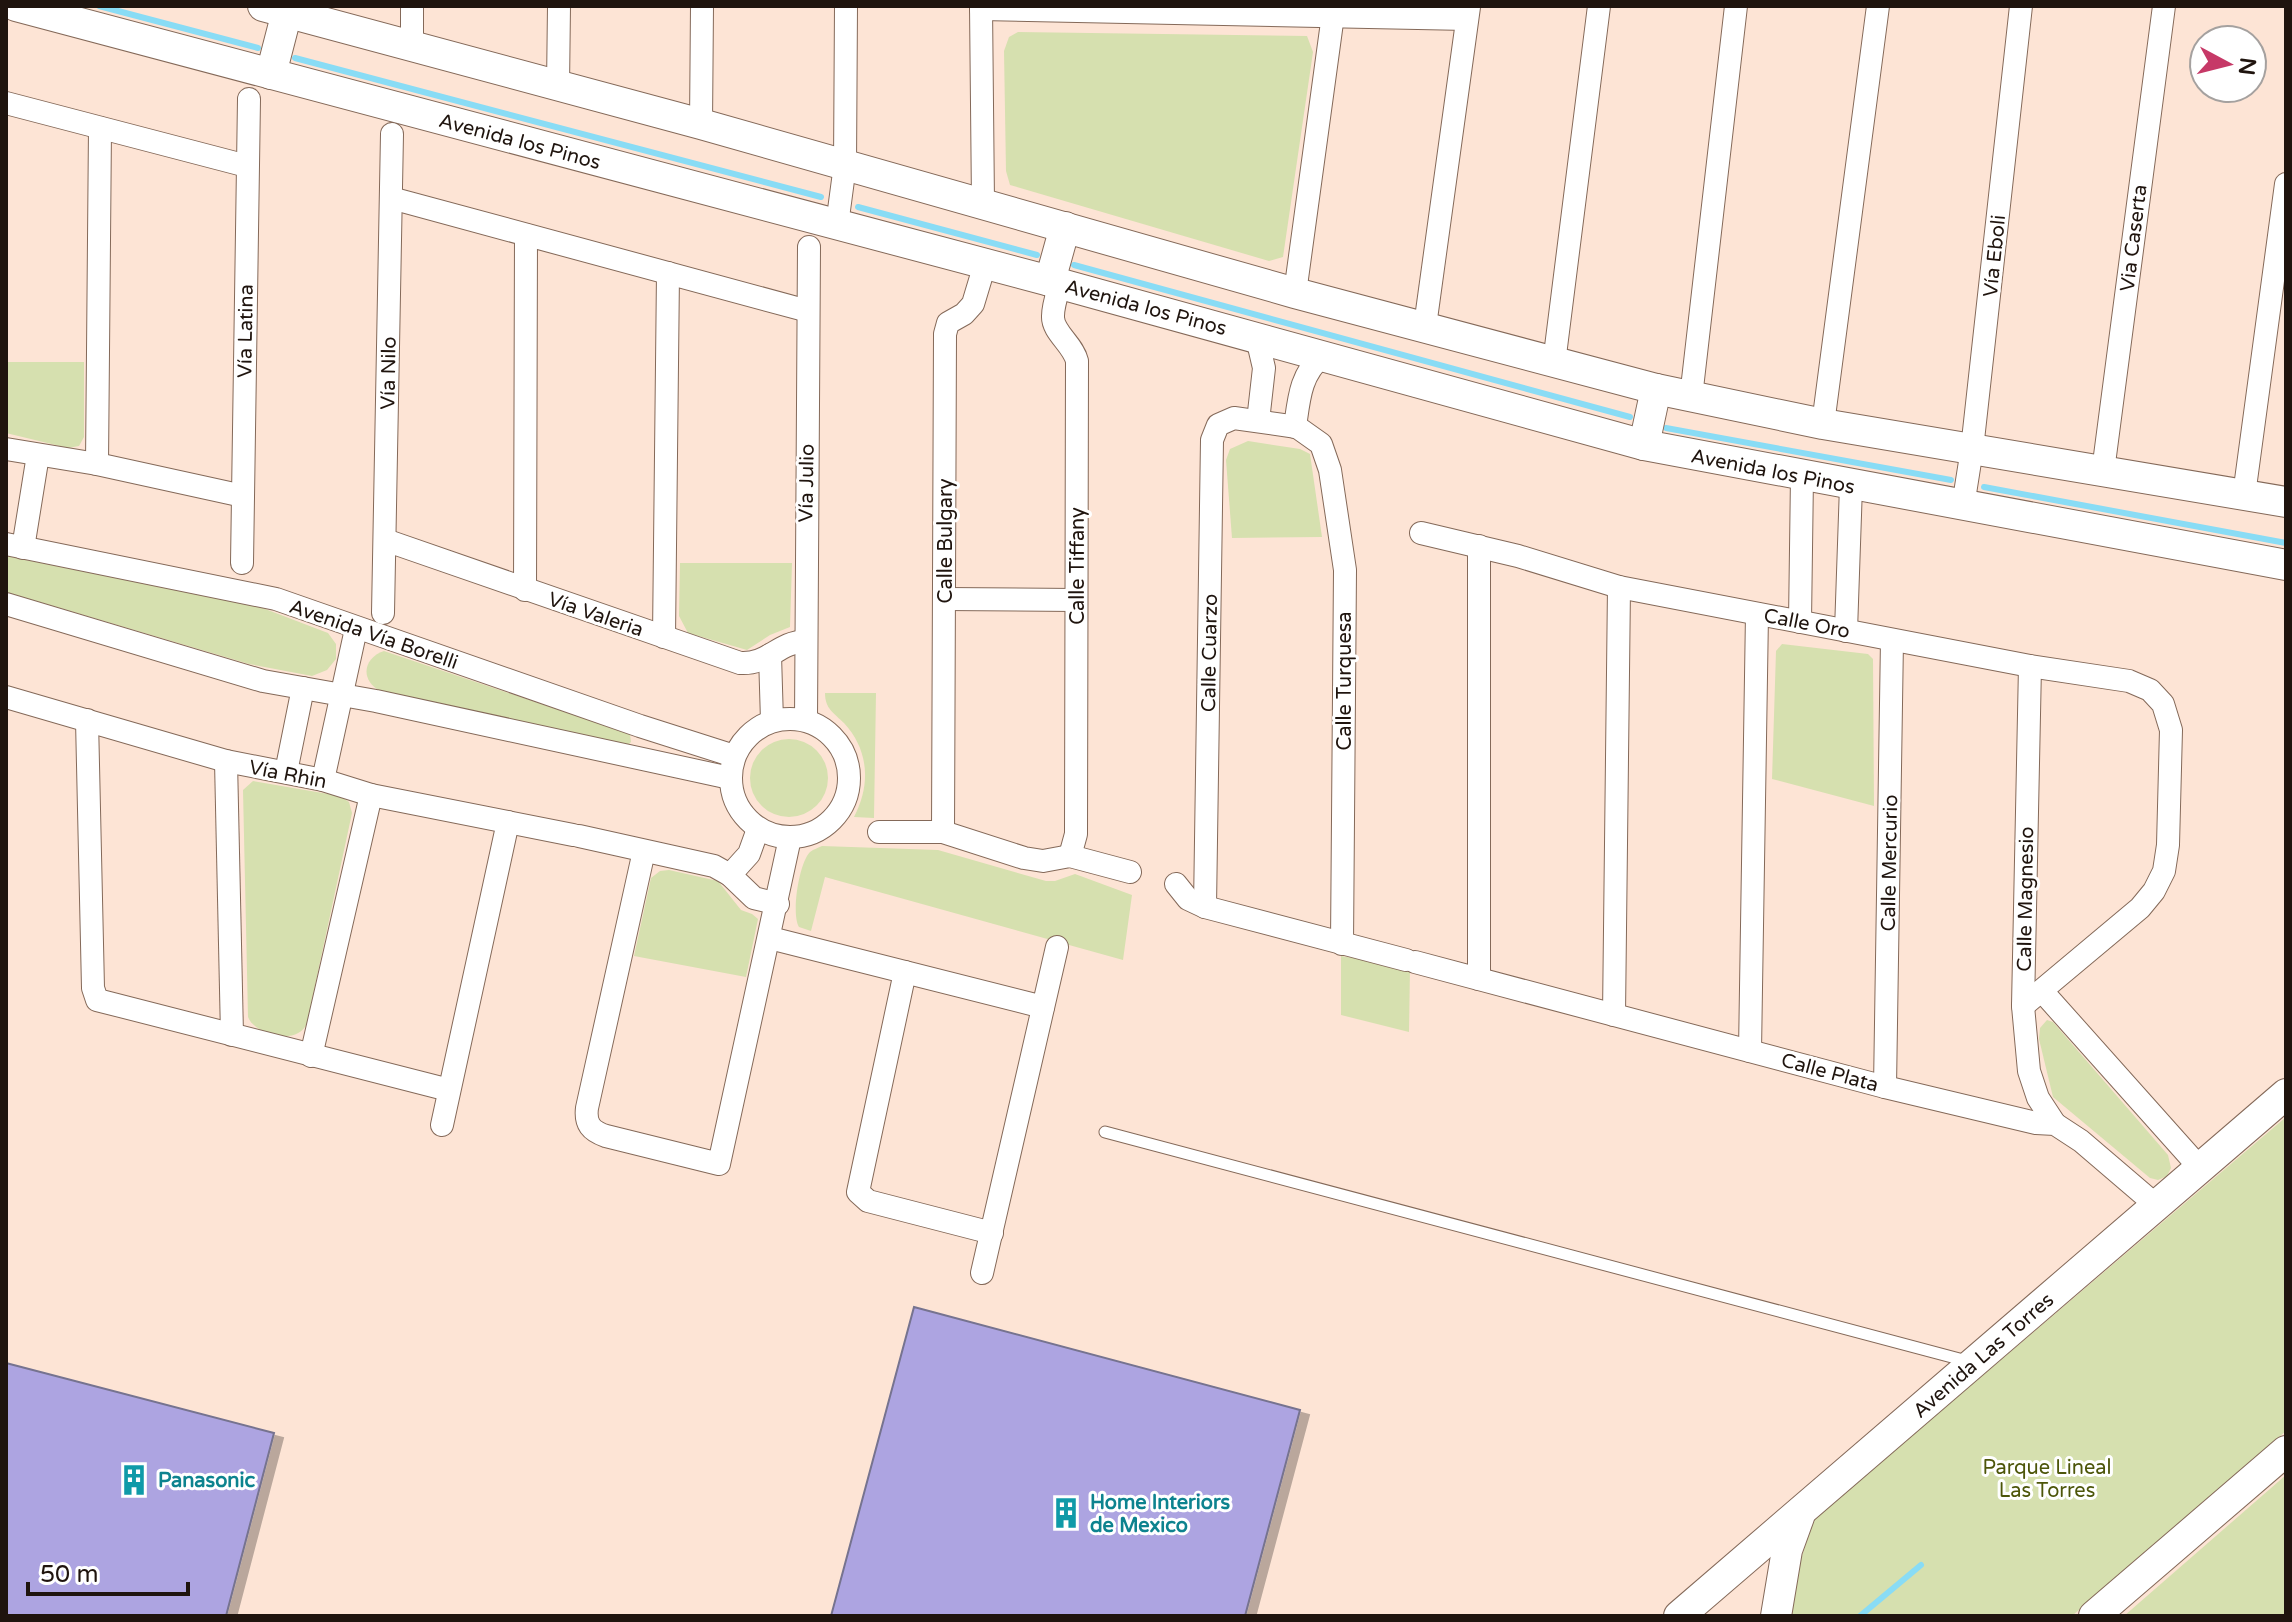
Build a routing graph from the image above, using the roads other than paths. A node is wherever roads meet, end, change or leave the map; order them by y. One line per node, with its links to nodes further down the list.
1 (412, 6): 15 (street)
2 (559, 6): 17 (street)
3 (702, 6): 20 (street)
4 (846, 6): 23 (street)
5 (1599, 6): 40 (street)
6 (1736, 6): 42 (street)
7 (1878, 6): 44 (street)
8 (2021, 6): 48 (street, Vía Eboli)
9 (2164, 6): 51 (street, Via Caserta)
10 (981, 7): 14 (street); 27 (street)
11 (31, 8): 16 (street, Avenida los Pinos)
12 (275, 8): 15 (street); 16 (street)
13 (1468, 12): 14 (street); 37 (street)
14 (1333, 15): 35 (street)
15 (412, 45): 17 (street)
16 (271, 74): 28 (street, Avenida los Pinos)
17 (558, 86): 20 (street)
18 (249, 99): 24 (street, Vía Latina)
19 (6, 103): 21 (street)
20 (701, 124): 23 (street)
21 (100, 128): 24 (street); 50 (street)
22 (392, 134): 26 (street, Vía Nilo)
23 (845, 165): 27 (street); 28 (street)
24 (247, 166): 55 (street, Vía Latina)
25 (2286, 184): 54 (street)
26 (391, 198): 30 (street); 59 (street, Vía Nilo)
27 (983, 203): 29 (street)
28 (837, 225): 32 (street, Avenida los Pinos)
29 (1065, 227): 34 (street); 35 (street)
30 (526, 235): 33 (street); 65 (street)
31 (809, 247): 36 (street, Vía Julio)
32 (985, 264): 34 (street, Avenida los Pinos); 66 (street, Calle Bulgary)
33 (668, 273): 36 (street); 74 (street)
34 (1055, 282): 38 (street, Avenida los Pinos); 67 (street, Calle Tiffany)
35 (1295, 293): 37 (street)
36 (808, 311): 76 (street, Vía Julio)
37 (1425, 326): 40 (street)
38 (1257, 338): 39 (street, Avenida los Pinos); 43 (street)
39 (1322, 356): 45 (street); 46 (street, Avenida los Pinos)
40 (1554, 363): 41 (street)
41 (1656, 389): 42 (street); 46 (street)
42 (1691, 397): 44 (street)
43 (1249, 420): 45 (street); 103 (street, Calle Cuarzo)
44 (1823, 424): 48 (street)
45 (1299, 428): 105 (street, Calle Turquesa)
46 (1644, 445): 52 (street, Avenida los Pinos)
47 (6, 449): 49 (street)
48 (1972, 449): 51 (street); 57 (street, Vía Eboli)
49 (38, 455): 50 (street); 60 (street)
50 (97, 464): 55 (street)
51 (2103, 471): 54 (street)
52 (1802, 476): 53 (street, Avenida los Pinos); 71 (street)
53 (1851, 486): 57 (street, Avenida los Pinos); 73 (street)
54 (2244, 495): 56 (street)
55 (243, 496): 62 (street, Vía Latina)
56 (2286, 502)
57 (1963, 506): 63 (street, Avenida los Pinos)
58 (1421, 533): 61 (street, Calle Oro)
59 (385, 540): 65 (street, Vía Valeria); 69 (street, Vía Nilo)
60 (15, 546): 72 (street, Avenida Vía Borelli)
61 (1479, 546): 64 (street, Calle Oro); 108 (street)
62 (242, 563)
63 (2286, 565)
64 (1619, 587): 70 (street, Calle Oro); 112 (street)
65 (525, 590): 74 (street, Vía Valeria)
66 (945, 599): 67 (street); 95 (street, Calle Bulgary)
67 (1076, 600): 98 (street, Calle Tiffany)
68 (6, 604): 79 (street)
69 (383, 613)
70 (1757, 614): 71 (street, Calle Oro); 114 (street)
71 (1800, 622): 73 (street, Calle Oro)
72 (356, 629): 80 (street); 85 (street, Avenida Vía Borelli)
73 (1846, 631): 75 (street, Calle Oro)
74 (664, 637): 77 (street, Vía Valeria)
75 (1892, 640): 78 (street, Calle Oro); 116 (street, Calle Mercurio)
76 (805, 641): 77 (street, Vía Valeria); 83 (street, Vía Julio)
77 (770, 655): 84 (street)
78 (2030, 666): 109 (street, Calle Oro); 110 (street, Calle Magnesio)
79 (303, 688): 80 (street); 89 (street)
80 (340, 694): 87 (street); 90 (street)
81 (6, 697): 82 (street, Vía Rhin)
82 (87, 720): 86 (street, Vía Rhin); 113 (street)
83 (806, 720): 84 (street); 96 (street)
84 (772, 721): 88 (street)
85 (677, 738): 87 (street); 88 (street, Avenida Vía Borelli)
86 (226, 761): 89 (street, Vía Rhin); 113 (street)
87 (670, 765): 88 (street)
88 (732, 767): 93 (street)
89 (286, 772): 90 (street, Vía Rhin)
90 (323, 780): 91 (street, Vía Rhin)
91 (371, 795): 92 (street, Vía Rhin); 115 (street)
92 (508, 822): 97 (street, Vía Rhin); 117 (street)
93 (758, 829): 96 (street); 100 (street)
94 (879, 832): 95 (street)
95 (943, 832): 98 (street)
96 (790, 838): 102 (street)
97 (644, 851): 100 (street, Vía Rhin); 104 (street)
98 (1070, 856): 99 (street)
99 (1130, 872)
100 (730, 875): 102 (street, Vía Rhin)
101 (1176, 884): 103 (street)
102 (778, 904): 104 (street)
103 (1205, 907): 105 (street, Calle Plata)
104 (770, 938): 107 (street)
105 (1342, 944): 108 (street, Calle Plata)
106 (1057, 947): 111 (street)
107 (905, 972): 111 (street); 124 (street)
108 (1479, 979): 112 (street, Calle Plata)
109 (2042, 991): 110 (street); 122 (street)
110 (2023, 1006): 119 (street, Calle Magnesio)
111 (1043, 1007): 124 (street)
112 (1614, 1015): 114 (street, Calle Plata)
113 (232, 1035): 115 (street)
114 (1750, 1051): 116 (street, Calle Plata)
115 (311, 1056): 117 (street)
116 (1885, 1087): 119 (street, Calle Plata)
117 (449, 1090): 120 (street)
118 (2286, 1094): 122 (street, Avenida Las Torres)
119 (2055, 1124): 123 (street, Calle Plata)
120 (442, 1125)
121 (1105, 1132): 126 (lane)
122 (2200, 1168): 123 (street, Avenida Las Torres)
123 (2157, 1206): 126 (street, Avenida Las Torres)
124 (992, 1233): 125 (street)
125 (982, 1273)
126 (1971, 1362): 128 (street, Avenida Las Torres)
127 (2286, 1451): 133 (street)
128 (1799, 1515): 129 (street, Avenida Las Torres); 130 (street)
129 (1752, 1554): 130 (street); 131 (street, Avenida Las Torres)
130 (1780, 1582): 132 (street)
131 (1679, 1616)
132 (1776, 1616)
133 (2094, 1616)

